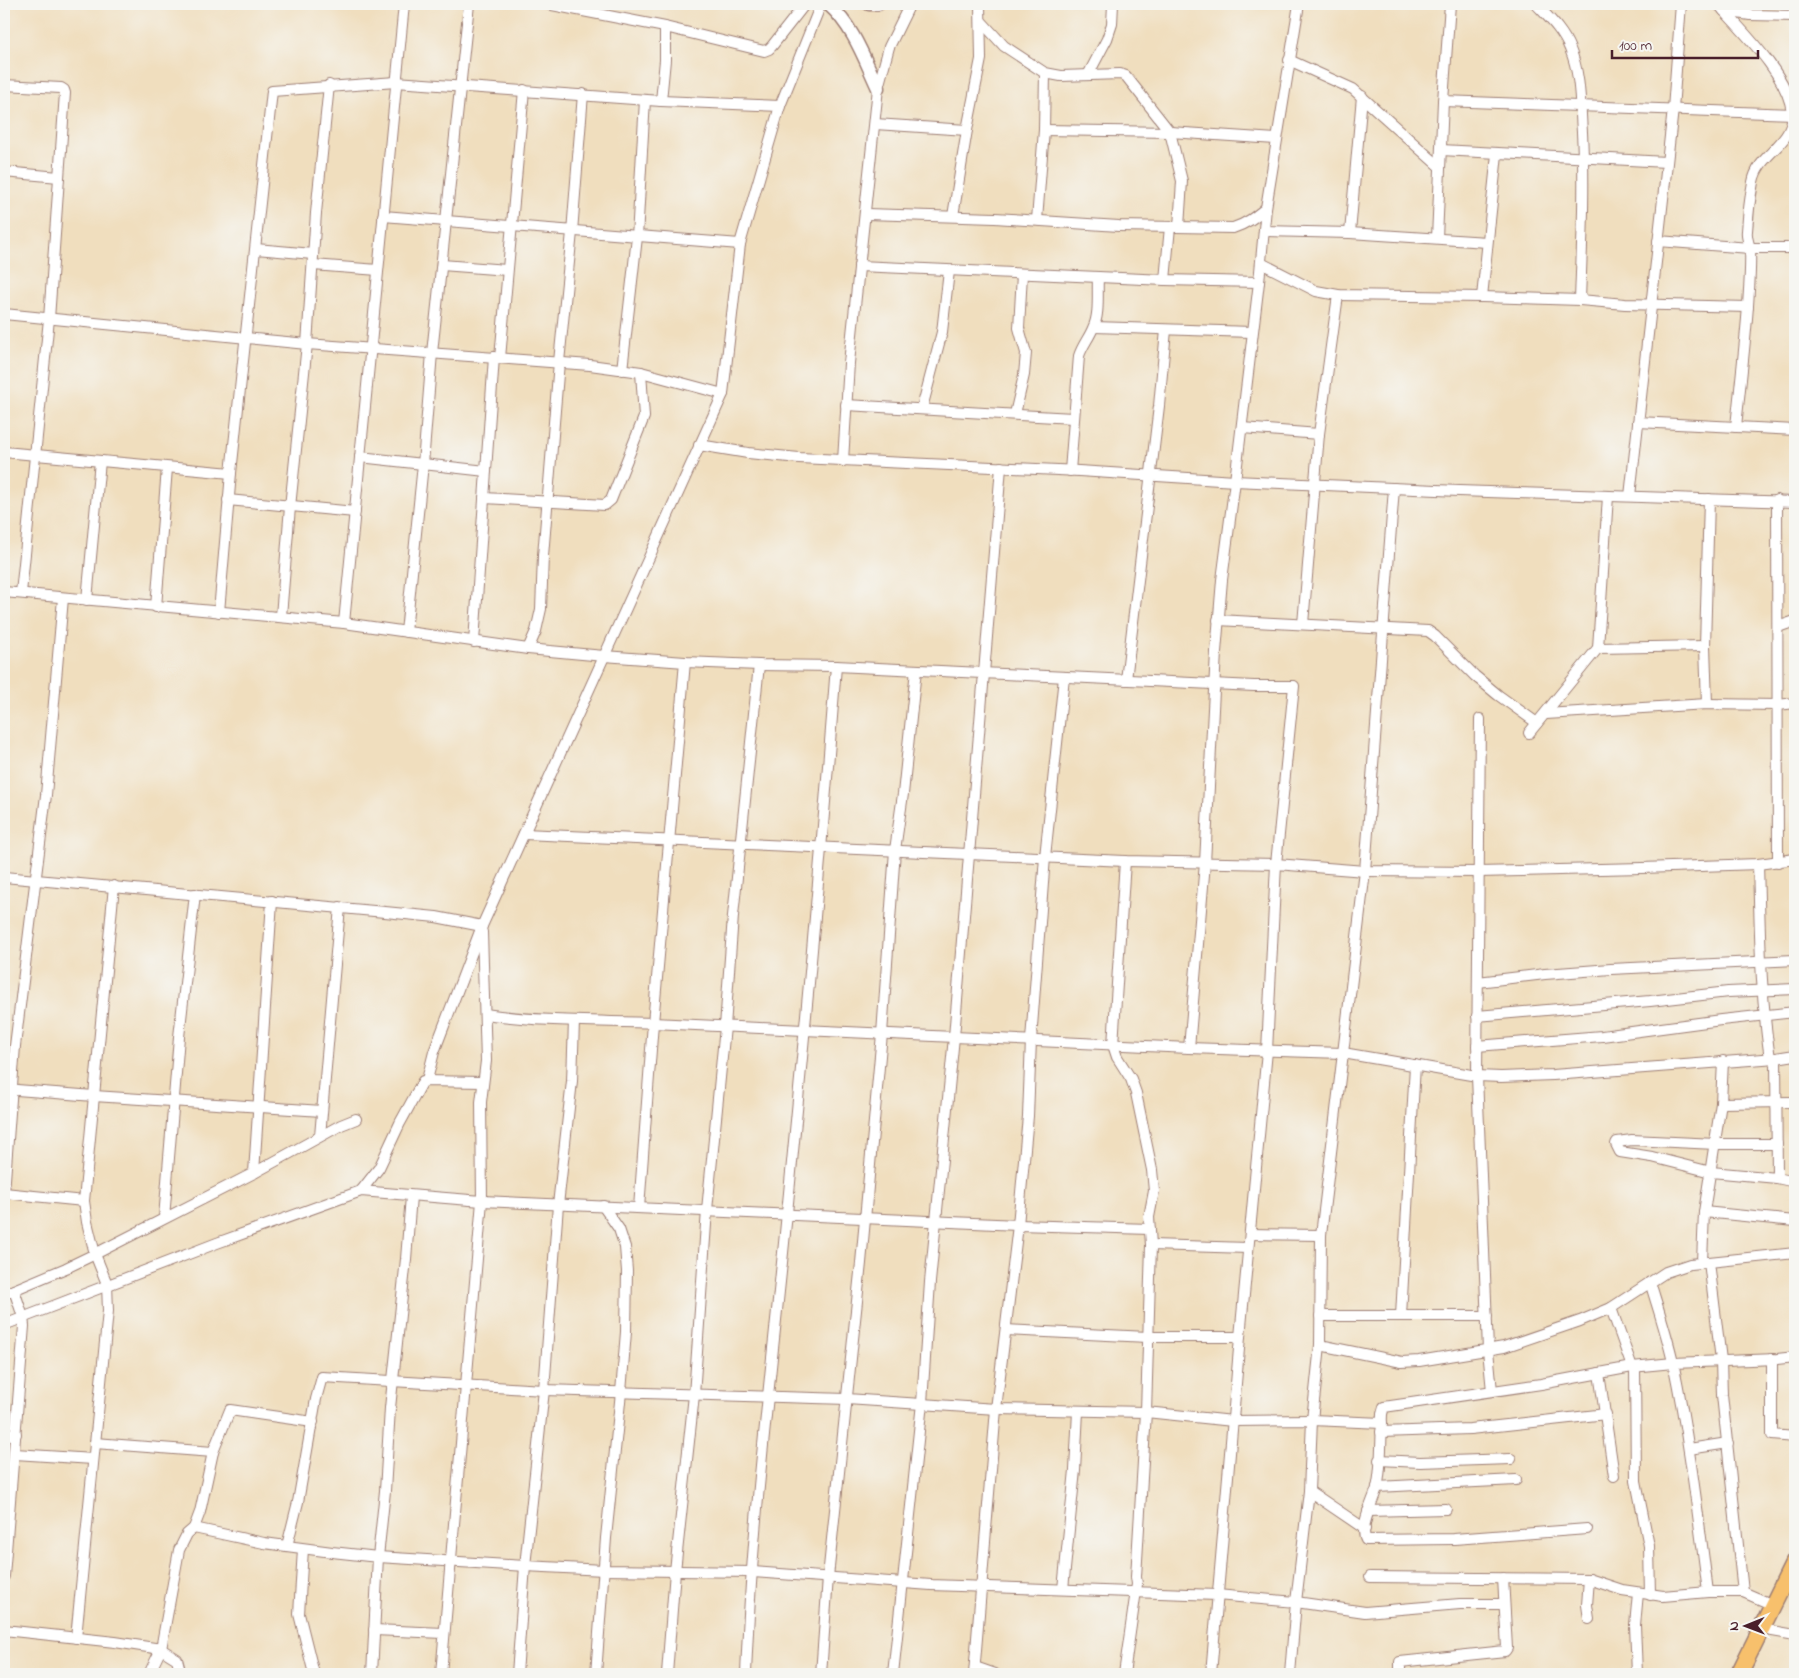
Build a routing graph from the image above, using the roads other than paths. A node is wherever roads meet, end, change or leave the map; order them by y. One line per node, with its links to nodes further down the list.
1 (404, 4): 24 (street)
2 (469, 4): 27 (street)
3 (547, 4): 16 (street)
4 (805, 4): 20 (street)
5 (821, 4): 37 (street)
6 (828, 4): 28 (street)
7 (869, 4): 8 (street)
8 (878, 4)
9 (910, 4): 28 (street)
10 (980, 4): 19 (street)
11 (1113, 4): 23 (street)
12 (1299, 4): 21 (street)
13 (1450, 4): 35 (street)
14 (1536, 4): 36 (street)
15 (1681, 4): 38 (street)
16 (584, 7): 20 (street)
17 (1721, 7): 18 (street); 39 (street)
18 (1795, 16)
19 (981, 21): 22 (street); 41 (street)
20 (665, 27): 34 (street)
21 (1289, 60): 31 (street); 44 (street)
22 (1045, 73): 23 (street); 42 (street)
23 (1088, 75): 43 (street)
24 (396, 82): 26 (street); 27 (street); 54 (street)
25 (4, 85): 32 (street); 51 (street)
26 (329, 85): 70 (street); 71 (street)
27 (459, 86): 29 (street); 57 (street)
28 (878, 88): 40 (street)
29 (524, 90): 30 (street); 58 (street)
30 (583, 94): 33 (street); 61 (street)
31 (1362, 96): 49 (street); 62 (street)
32 (4, 99)
33 (645, 100): 34 (street); 63 (street)
34 (661, 101): 37 (street)
35 (1443, 102): 36 (street); 45 (street)
36 (1581, 105): 38 (street); 47 (street)
37 (780, 106): 67 (street)
38 (1673, 109): 39 (street); 48 (street)
39 (1794, 114): 68 (street)
40 (875, 124): 41 (street); 53 (street)
41 (967, 130): 55 (street)
42 (1044, 130): 43 (street); 56 (street)
43 (1170, 132): 44 (street); 59 (street)
44 (1276, 139): 52 (street)
45 (1441, 150): 46 (street); 49 (street)
46 (1497, 154): 47 (street); 65 (street)
47 (1584, 158): 48 (street); 85 (street)
48 (1666, 162): 66 (street)
49 (1440, 167): 64 (street)
50 (4, 172): 51 (street)
51 (59, 177): 89 (street)
52 (1266, 208): 59 (street); 60 (street)
53 (866, 214): 55 (street); 75 (street)
54 (383, 216): 57 (street); 76 (street)
55 (953, 216): 56 (street)
56 (1037, 220): 59 (street)
57 (446, 222): 58 (street); 74 (street)
58 (512, 227): 61 (street); 77 (street)
59 (1174, 227): 81 (street)
60 (1264, 231): 62 (street); 72 (street)
61 (572, 232): 63 (street); 98 (street)
62 (1350, 234): 64 (street)
63 (637, 237): 67 (street); 99 (street)
64 (1437, 238): 65 (street)
65 (1487, 242): 84 (street)
66 (1658, 242): 68 (street); 86 (street)
67 (740, 244): 101 (street)
68 (1750, 248): 69 (street); 87 (street)
69 (1795, 248)
70 (256, 250): 71 (street); 93 (street)
71 (313, 254): 73 (street)
72 (1261, 264): 82 (street); 83 (street)
73 (313, 265): 76 (street); 94 (street)
74 (442, 265): 77 (street); 96 (street)
75 (859, 266): 78 (street); 102 (street)
76 (378, 270): 95 (street)
77 (507, 270): 97 (street)
78 (949, 271): 79 (street); 103 (street)
79 (1022, 274): 80 (street); 104 (street)
80 (1098, 277): 81 (street); 90 (street)
81 (1164, 280): 82 (street)
82 (1259, 282): 92 (street)
83 (1338, 296): 84 (street); 110 (street)
84 (1482, 297): 85 (street)
85 (1580, 300): 86 (street)
86 (1652, 305): 87 (street); 106 (street)
87 (1748, 307): 107 (street)
88 (4, 314): 89 (street)
89 (49, 318): 93 (street); 113 (street)
90 (1094, 327): 91 (street); 105 (street)
91 (1166, 330): 92 (street); 123 (street)
92 (1252, 332): 108 (street)
93 (246, 337): 94 (street); 122 (street)
94 (307, 344): 95 (street); 135 (street)
95 (370, 349): 96 (street); 114 (street)
96 (432, 353): 97 (street); 117 (street)
97 (497, 358): 98 (street); 120 (street)
98 (559, 362): 99 (street); 133 (street)
99 (622, 370): 100 (street)
100 (641, 372): 101 (street); 133 (street)
101 (723, 394): 111 (street)
102 (846, 405): 103 (street); 116 (street)
103 (922, 408): 104 (street)
104 (1015, 414): 105 (street)
105 (1073, 418): 121 (street)
106 (1638, 422): 107 (street); 128 (street)
107 (1736, 427): 109 (street)
108 (1242, 428): 110 (street); 124 (street)
109 (1795, 430)
110 (1319, 434): 125 (street)
111 (699, 445): 116 (street); 155 (street)
112 (4, 452): 113 (street)
113 (34, 455): 115 (street); 138 (street)
114 (360, 457): 117 (street); 136 (street)
115 (100, 461): 119 (street); 140 (street)
116 (844, 461): 118 (street)
117 (423, 464): 120 (street); 150 (street)
118 (1000, 467): 121 (street); 160 (street)
119 (167, 468): 122 (street); 141 (street)
120 (486, 470): 129 (street)
121 (1070, 471): 123 (street)
122 (231, 473): 131 (street)
123 (1150, 476): 124 (street); 162 (street)
124 (1235, 481): 125 (street); 144 (street)
125 (1314, 485): 126 (street); 147 (street)
126 (1394, 488): 127 (street); 149 (street)
127 (1608, 496): 128 (street); 153 (street)
128 (1630, 496): 130 (street)
129 (484, 498): 133 (street); 151 (street)
130 (1709, 499): 132 (street); 152 (street)
131 (228, 500): 135 (street); 142 (street)
132 (1777, 500): 134 (street); 148 (street)
133 (547, 501): 154 (street)
134 (1795, 502)
135 (290, 507): 136 (street); 143 (street)
136 (355, 512): 146 (street)
137 (4, 592): 138 (street)
138 (20, 593): 139 (street)
139 (63, 598): 140 (street); 187 (street)
140 (87, 600): 141 (street)
141 (156, 606): 142 (street)
142 (219, 612): 143 (street)
143 (281, 616): 146 (street)
144 (1218, 620): 147 (street); 163 (street)
145 (1795, 621): 148 (street)
146 (344, 623): 150 (street)
147 (1303, 624): 149 (street)
148 (1778, 627): 166 (street)
149 (1382, 628): 169 (street); 184 (street)
150 (406, 632): 151 (street)
151 (474, 642): 154 (street)
152 (1705, 646): 153 (street); 165 (street)
153 (1598, 648): 167 (street)
154 (528, 649): 155 (street)
155 (604, 656): 156 (street); 171 (street)
156 (685, 662): 157 (street); 172 (street)
157 (759, 665): 158 (street); 173 (street)
158 (836, 666): 159 (street); 174 (street)
159 (916, 670): 160 (street); 175 (street)
160 (984, 673): 161 (street); 176 (street)
161 (1064, 677): 162 (street); 177 (street)
162 (1126, 680): 163 (street)
163 (1215, 684): 181 (street); 182 (street)
164 (1795, 703): 166 (street)
165 (1707, 704): 166 (street); 167 (street)
166 (1778, 705): 180 (street)
167 (1546, 714): 169 (street)
168 (1480, 719): 185 (street)
169 (1537, 723): 170 (street)
170 (1529, 733)
171 (524, 834): 172 (street); 192 (street)
172 (670, 840): 173 (street); 203 (street)
173 (742, 844): 174 (street); 204 (street)
174 (822, 847): 175 (street); 205 (street)
175 (895, 850): 176 (street); 206 (street)
176 (969, 854): 177 (street); 207 (street)
177 (1045, 857): 179 (street); 208 (street)
178 (1795, 859): 180 (street)
179 (1125, 861): 181 (street); 209 (street)
180 (1778, 862): 183 (street)
181 (1205, 863): 182 (street); 211 (street)
182 (1276, 864): 184 (street); 212 (street)
183 (1758, 864): 185 (street); 194 (street)
184 (1364, 871): 185 (street); 213 (street)
185 (1478, 872): 195 (street)
186 (4, 877): 187 (street)
187 (36, 879): 188 (street); 221 (street)
188 (114, 886): 189 (street); 222 (street)
189 (195, 894): 190 (street); 223 (street)
190 (272, 901): 191 (street); 227 (street)
191 (340, 907): 192 (street); 228 (street)
192 (482, 926): 199 (street); 219 (street)
193 (1795, 960): 194 (street)
194 (1761, 963): 195 (street); 197 (street)
195 (1478, 982): 200 (street)
196 (1795, 989): 197 (street)
197 (1762, 992): 200 (street); 201 (street)
198 (1795, 1012): 201 (street)
199 (485, 1014): 202 (street); 220 (street)
200 (1478, 1016): 210 (street)
201 (1764, 1017): 210 (street); 215 (street)
202 (574, 1021): 203 (street); 242 (street)
203 (653, 1023): 204 (street); 244 (street)
204 (725, 1027): 205 (street); 245 (street)
205 (805, 1031): 206 (street); 247 (street)
206 (882, 1034): 207 (street); 249 (street)
207 (954, 1036): 208 (street); 250 (street)
208 (1031, 1040): 209 (street); 252 (street)
209 (1113, 1045): 211 (street); 253 (street)
210 (1477, 1046): 218 (street)
211 (1189, 1048): 212 (street)
212 (1267, 1050): 213 (street); 254 (street)
213 (1343, 1053): 217 (street); 255 (street)
214 (1795, 1055): 215 (street)
215 (1773, 1058): 216 (street); 226 (street)
216 (1723, 1061): 218 (street); 225 (street)
217 (1415, 1065): 218 (street); 266 (street)
218 (1477, 1076): 267 (street)
219 (427, 1080): 220 (street); 237 (street)
220 (483, 1082): 241 (street)
221 (8, 1089): 222 (street); 238 (street)
222 (94, 1096): 223 (street); 240 (street)
223 (174, 1101): 227 (street); 248 (street)
224 (1795, 1102): 226 (street)
225 (1721, 1103): 226 (street); 231 (street)
226 (1776, 1103): 232 (street)
227 (258, 1107): 228 (street); 234 (street)
228 (322, 1111): 230 (street)
229 (356, 1119): 230 (street)
230 (320, 1136): 234 (street)
231 (1716, 1144): 232 (street); 233 (street); 233 (street)
232 (1777, 1144): 235 (street)
233 (1711, 1172): 235 (street); 246 (street)
234 (254, 1173): 248 (street)
235 (1777, 1178): 236 (street)
236 (1795, 1182)
237 (361, 1191): 239 (street); 262 (street)
238 (4, 1193): 240 (street)
239 (411, 1196): 241 (street); 281 (street)
240 (84, 1201): 259 (street)
241 (482, 1201): 242 (street); 282 (street)
242 (558, 1205): 243 (street); 283 (street)
243 (603, 1206): 244 (street); 285 (street)
244 (639, 1208): 245 (street)
245 (707, 1210): 247 (street); 286 (street)
246 (1704, 1212): 251 (street); 260 (street)
247 (787, 1215): 249 (street); 287 (street)
248 (164, 1218): 259 (street)
249 (865, 1218): 250 (street); 288 (street)
250 (935, 1221): 252 (street); 289 (street)
251 (1795, 1221)
252 (1018, 1225): 253 (street); 270 (street)
253 (1150, 1228): 256 (street)
254 (1250, 1234): 255 (street); 257 (street)
255 (1321, 1235): 265 (street)
256 (1151, 1244): 257 (street); 271 (street)
257 (1248, 1248): 272 (street)
258 (1795, 1253): 260 (street)
259 (95, 1254): 262 (street); 263 (street)
260 (1706, 1262): 261 (street); 277 (street)
261 (1650, 1282): 264 (street); 278 (street)
262 (107, 1284): 268 (street); 301 (street)
263 (9, 1292): 268 (street)
264 (1612, 1308): 274 (street); 279 (street)
265 (1320, 1316): 266 (street); 273 (street)
266 (1401, 1316): 267 (street)
267 (1486, 1316): 274 (street)
268 (23, 1317): 269 (street); 299 (street)
269 (4, 1324)
270 (1006, 1330): 271 (street); 290 (street)
271 (1148, 1337): 272 (street); 292 (street)
272 (1240, 1337): 295 (street)
273 (1320, 1345): 274 (street); 294 (street)
274 (1488, 1350): 284 (street)
275 (1795, 1356): 276 (street)
276 (1772, 1359): 277 (street); 300 (street)
277 (1721, 1360): 278 (street); 302 (street)
278 (1673, 1363): 279 (street); 303 (street)
279 (1634, 1367): 280 (street); 341 (street)
280 (1599, 1373): 284 (street); 293 (street)
281 (393, 1381): 282 (street); 296 (street); 320 (street)
282 (466, 1385): 283 (street); 322 (street)
283 (544, 1390): 285 (street); 323 (street)
284 (1492, 1391): 297 (street)
285 (621, 1392): 286 (street); 324 (street)
286 (694, 1395): 287 (street); 325 (street)
287 (768, 1396): 288 (street); 326 (street)
288 (847, 1399): 289 (street); 328 (street)
289 (922, 1403): 290 (street); 333 (street)
290 (996, 1409): 291 (street); 334 (street)
291 (1078, 1411): 292 (street); 335 (street)
292 (1146, 1412): 295 (street); 336 (street)
293 (1606, 1414): 297 (street); 309 (street)
294 (1312, 1420): 295 (street); 297 (street); 312 (street)
295 (1233, 1421): 340 (street)
296 (313, 1422): 304 (street); 318 (street)
297 (1381, 1427): 308 (street)
298 (4, 1434): 299 (street)
299 (16, 1434): 305 (street)
300 (1795, 1437)
301 (95, 1442): 304 (street); 306 (street)
302 (1728, 1443): 303 (street); 338 (street)
303 (1688, 1449): 337 (street)
304 (213, 1452): 315 (street)
305 (15, 1454): 306 (street); 327 (street)
306 (93, 1459): 351 (street)
307 (1511, 1459): 308 (street)
308 (1380, 1460): 311 (street)
309 (1614, 1476)
310 (1516, 1480): 311 (street)
311 (1377, 1487): 314 (street)
312 (1309, 1491): 316 (street); 342 (street)
313 (1446, 1509): 314 (street)
314 (1368, 1511): 316 (street)
315 (194, 1528): 318 (street); 352 (street)
316 (1364, 1529): 317 (street)
317 (1587, 1529)
318 (287, 1546): 319 (street)
319 (303, 1548): 320 (street); 357 (street)
320 (378, 1557): 322 (street); 348 (street)
321 (1795, 1560): 332 (highway)
322 (451, 1561): 323 (street); 349 (street)
323 (525, 1566): 324 (street); 360 (street)
324 (604, 1570): 325 (street); 361 (street)
325 (675, 1571): 326 (street); 362 (street)
326 (753, 1572): 328 (street); 363 (street)
327 (4, 1576)
328 (828, 1577): 333 (street); 364 (street)
329 (1370, 1577): 330 (street)
330 (1503, 1578): 331 (street); 343 (street)
331 (1589, 1580): 339 (street); 345 (street)
332 (1790, 1581): 344 (highway)
333 (904, 1584): 334 (street); 365 (street)
334 (981, 1587): 335 (street); 353 (street)
335 (1063, 1589): 336 (street)
336 (1136, 1591): 340 (street); 367 (street)
337 (1708, 1592): 338 (street); 341 (street)
338 (1743, 1592): 344 (street)
339 (1638, 1593): 341 (street); 371 (street)
340 (1218, 1595): 342 (street); 368 (street)
341 (1650, 1595)
342 (1296, 1602): 343 (street); 354 (street)
343 (1504, 1604): 370 (street)
344 (1773, 1604): 346 (highway)
345 (1589, 1619)
346 (1761, 1629): 350 (street); 372 (highway)
347 (4, 1630): 351 (street)
348 (374, 1630): 349 (street); 358 (street)
349 (444, 1633): 359 (street)
350 (1795, 1635)
351 (76, 1638): 352 (street)
352 (161, 1649): 355 (street); 356 (street)
353 (975, 1671): 366 (street)
354 (1291, 1671): 369 (street)
355 (149, 1674)
356 (181, 1674)
357 (314, 1674)
358 (372, 1674)
359 (441, 1674)
360 (517, 1674)
361 (596, 1674)
362 (667, 1674)
363 (746, 1674)
364 (821, 1674)
365 (893, 1674)
366 (995, 1674)
367 (1124, 1674)
368 (1211, 1674)
369 (1301, 1674)
370 (1400, 1674)
371 (1637, 1674)
372 (1740, 1674)

